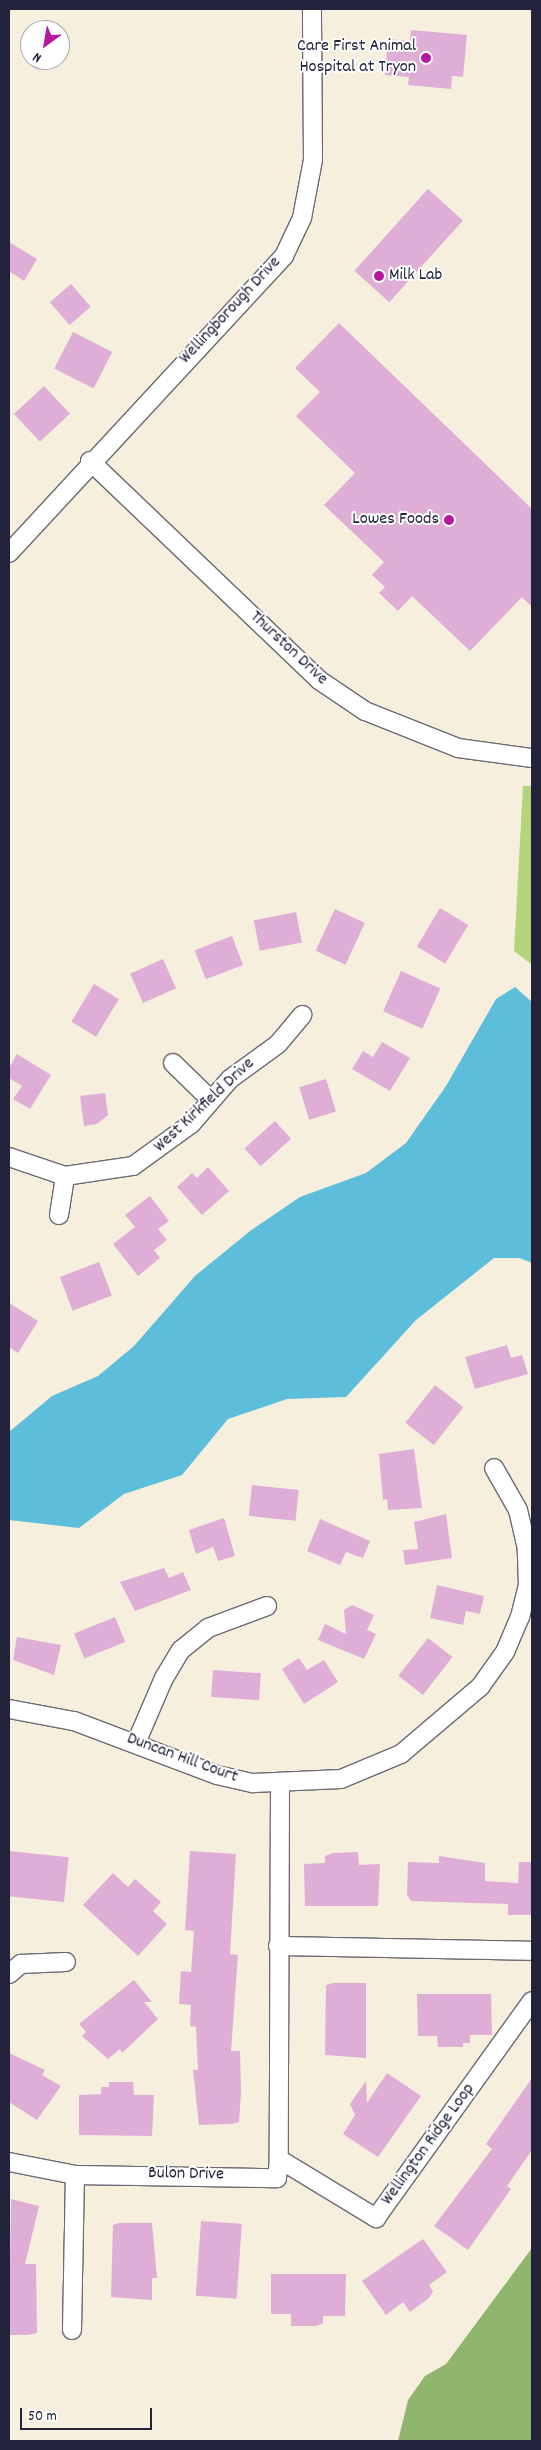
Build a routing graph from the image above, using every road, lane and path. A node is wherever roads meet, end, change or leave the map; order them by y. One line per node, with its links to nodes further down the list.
1 (312, 9): 2 (street, Wellingborough Drive)
2 (90, 461): 3 (street, Wellingborough Drive); 4 (street, Thurston Drive)
3 (9, 553)
4 (532, 758)
5 (302, 1015): 7 (street, West Kirkfield Drive)
6 (173, 1063): 7 (street)
7 (211, 1100): 9 (street, West Kirkfield Drive)
8 (9, 1157): 9 (street, West Kirkfield Drive)
9 (65, 1176): 10 (street)
10 (59, 1215)
11 (494, 1468): 15 (street, Duncan Hill Court)
12 (267, 1606): 14 (street)
13 (9, 1709): 14 (street, Duncan Hill Court)
14 (136, 1743): 15 (street, Duncan Hill Court)
15 (280, 1785): 16 (street)
16 (278, 1946): 17 (street); 21 (street)
17 (532, 1951)
18 (66, 1962): 19 (street)
19 (9, 1974)
20 (532, 2001): 21 (street, Wellington Ridge Loop)
21 (279, 2158): 23 (street, Bulon Drive)
22 (9, 2162): 23 (street, Bulon Drive)
23 (75, 2175): 24 (street)
24 (72, 2330)

